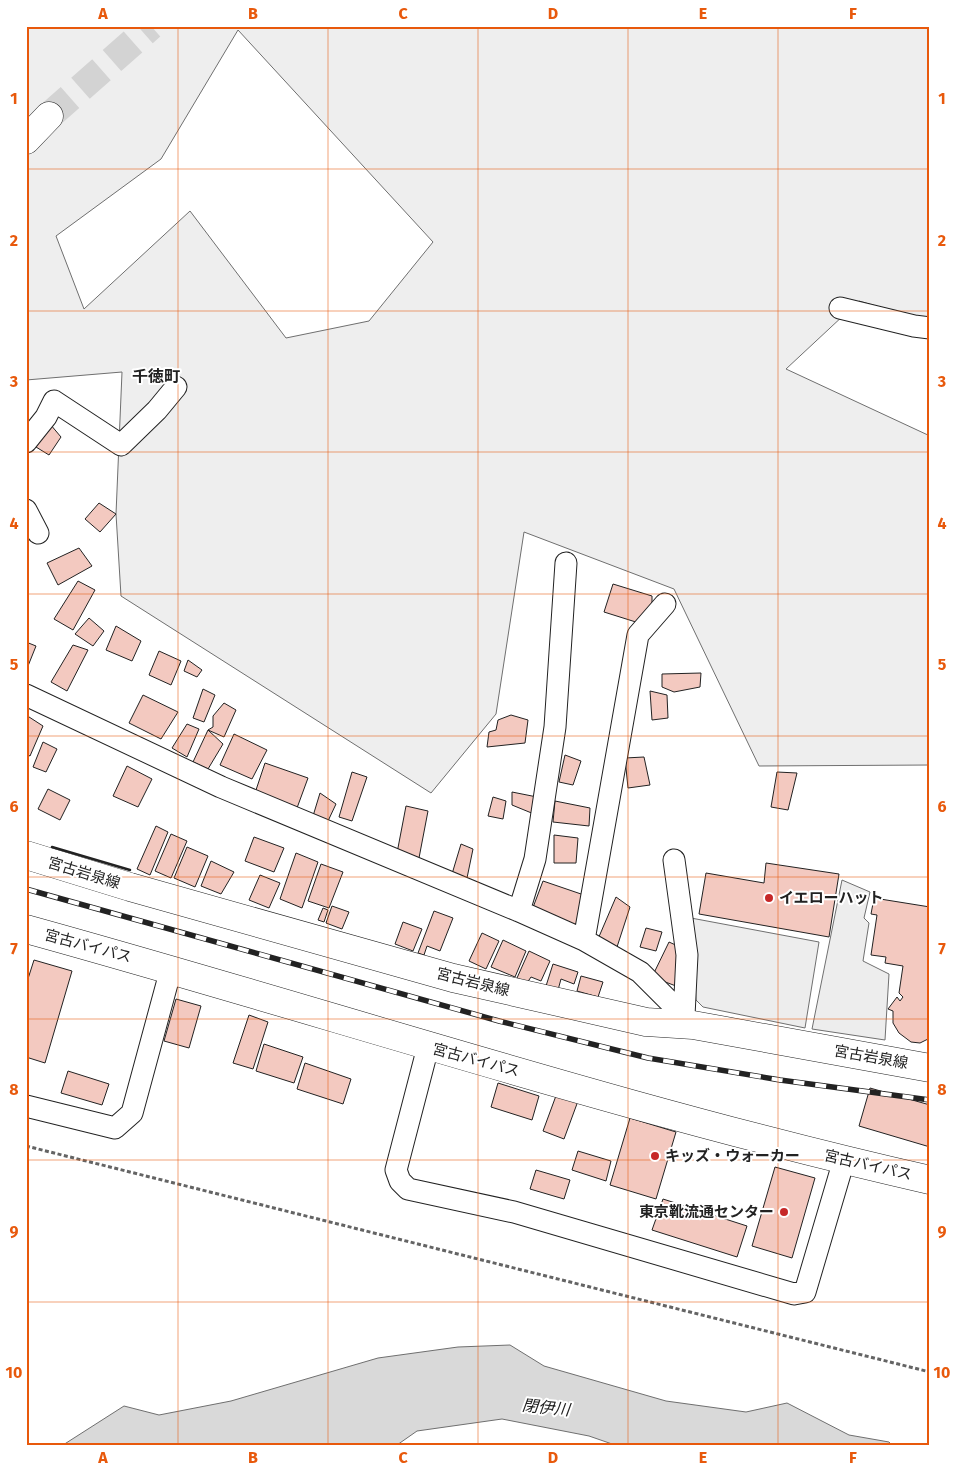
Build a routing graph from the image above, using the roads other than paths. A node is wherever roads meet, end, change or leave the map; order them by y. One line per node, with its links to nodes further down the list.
1 (49, 116): 2 (main road)
2 (26, 140)
3 (840, 308): 4 (street)
4 (930, 328)
5 (176, 387): 6 (street)
6 (26, 442)
7 (26, 510): 8 (street)
8 (38, 533)
9 (566, 563): 14 (street)
10 (665, 604): 16 (street)
11 (26, 695): 14 (street)
12 (26, 855): 18 (main road, 宮古岩泉線)
13 (674, 860): 18 (street)
14 (519, 911): 16 (street)
15 (26, 929): 17 (main road, 宮古バイパス)
16 (584, 940): 18 (street)
17 (171, 969): 19 (main road, 宮古バイパス); 21 (street)
18 (689, 1020): 20 (main road, 宮古岩泉線)
19 (428, 1047): 22 (main road, 宮古バイパス); 22 (street)
20 (930, 1068)
21 (26, 1106)
22 (844, 1160): 23 (main road, 宮古バイパス)
23 (930, 1180)

